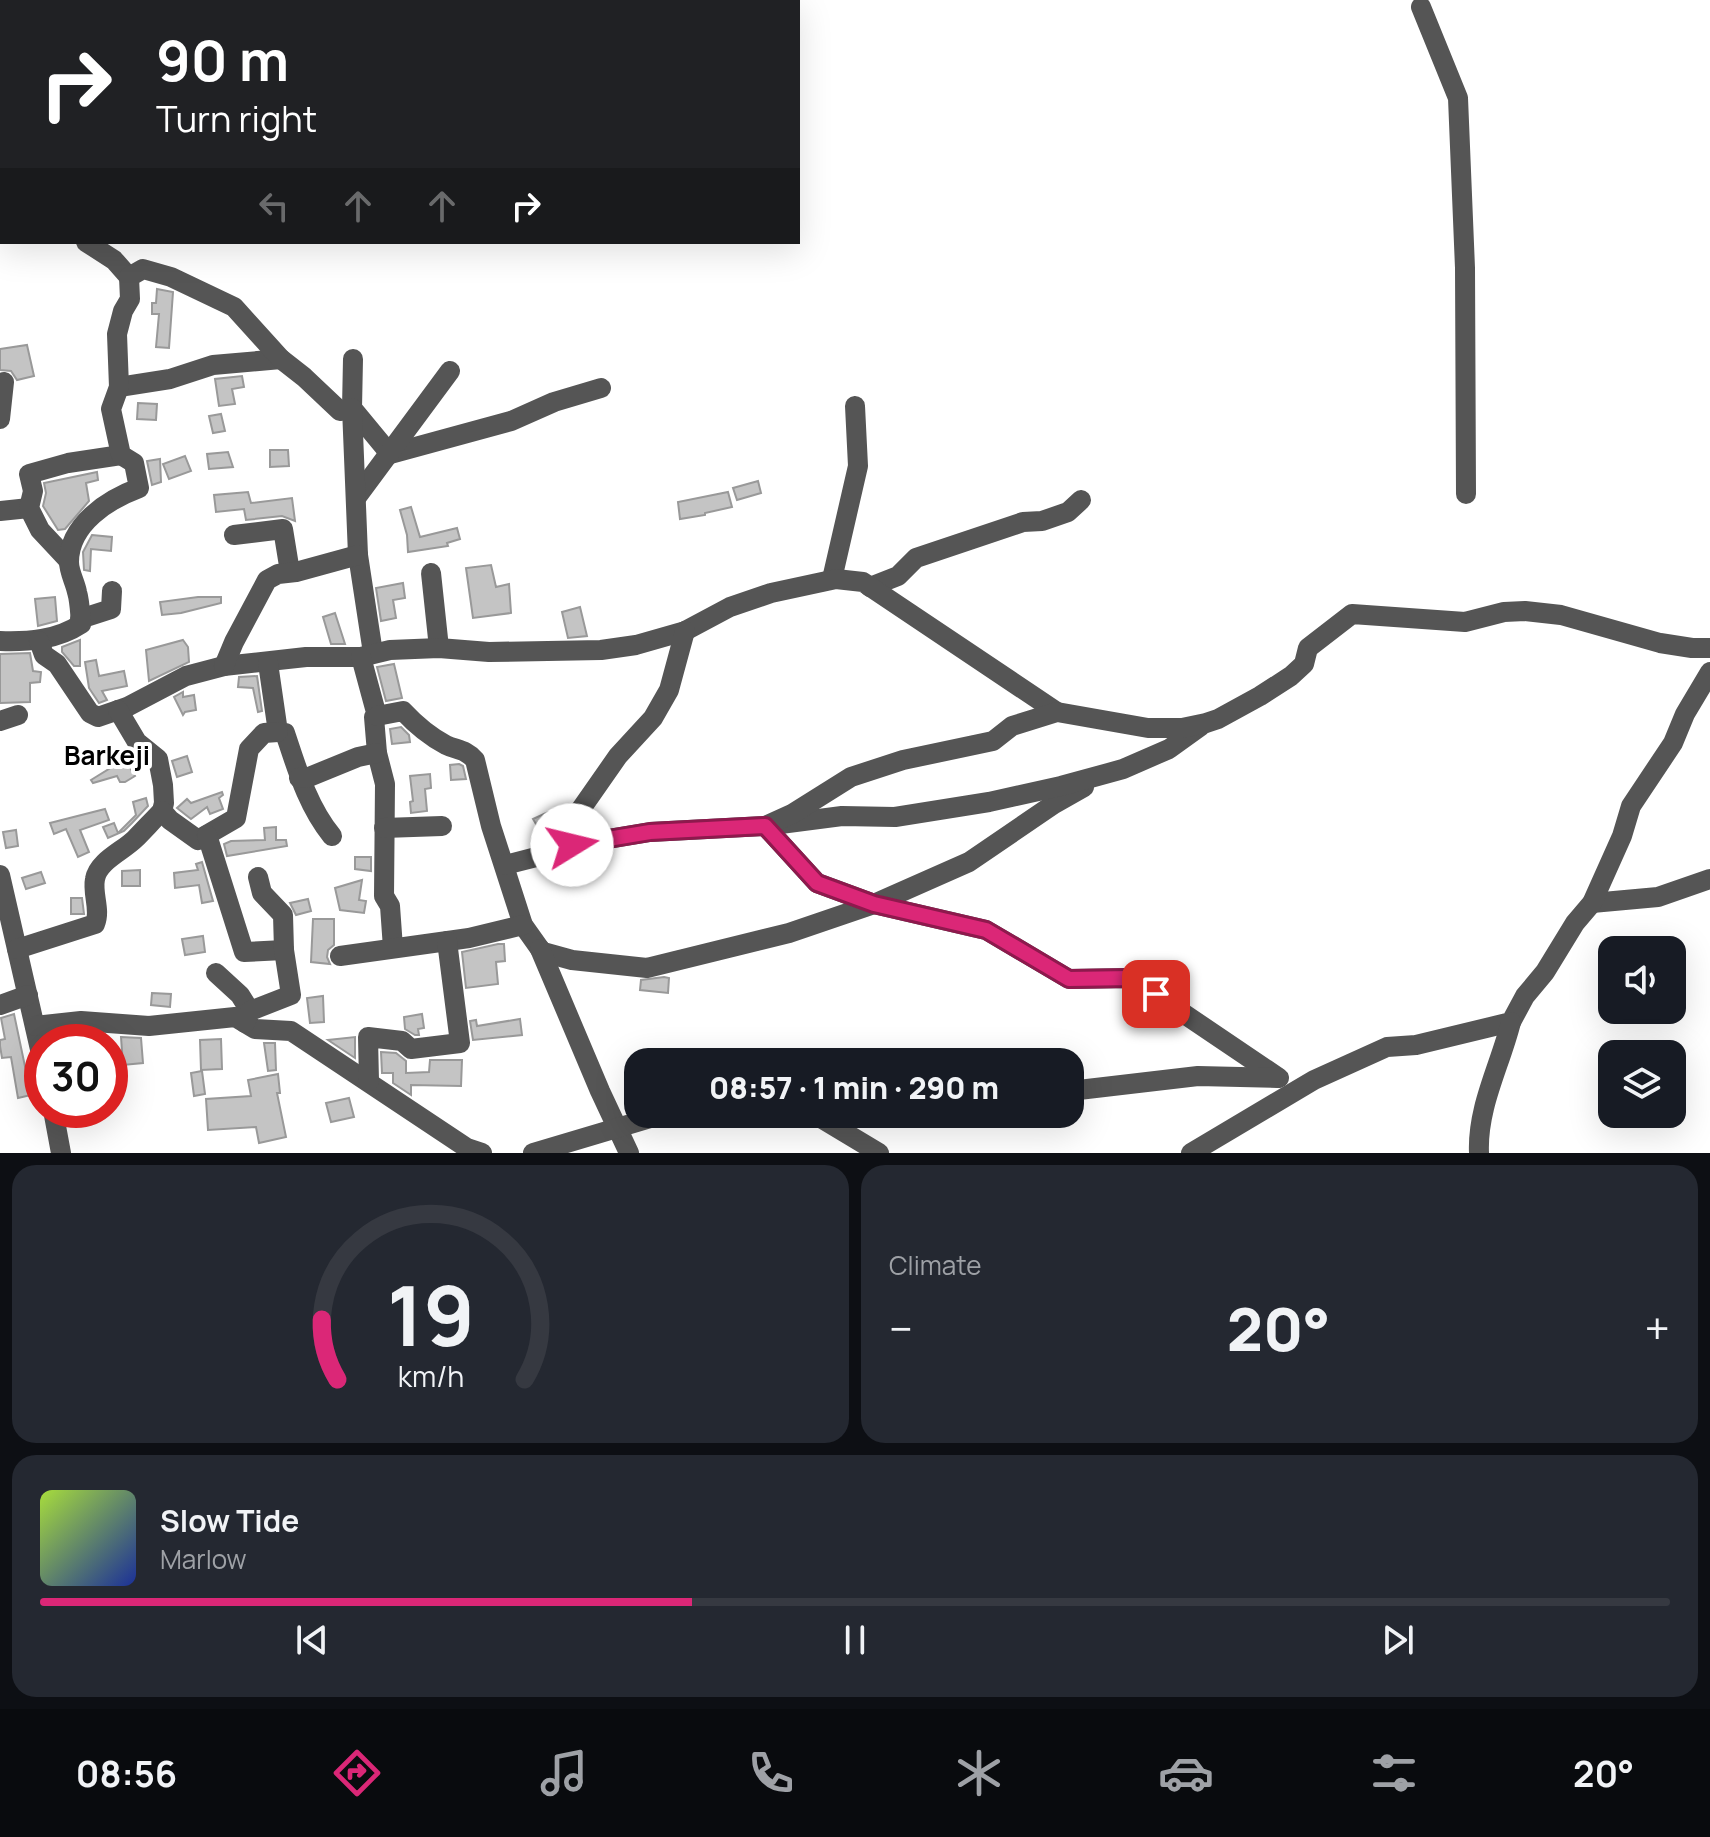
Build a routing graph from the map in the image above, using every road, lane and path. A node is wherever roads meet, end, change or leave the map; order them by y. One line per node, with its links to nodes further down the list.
1 (1421, 7): 15 (street)
2 (89, 244): 3 (street)
3 (129, 277): 4 (street); 8 (street)
4 (281, 359): 8 (street); 10 (street)
5 (353, 359): 10 (street)
6 (450, 371): 13 (street)
7 (4, 382): 12 (street)
8 (119, 387): 14 (street)
9 (601, 388): 13 (street)
10 (352, 408): 13 (street); 16 (street)
11 (863, 409): 25 (street)
12 (0, 419)
13 (390, 454): 16 (street)
14 (121, 455): 18 (street); 22 (street)
15 (1466, 494)
16 (356, 498): 21 (street)
17 (1081, 500): 26 (street)
18 (29, 508): 19 (street); 22 (street)
19 (0, 511)
20 (234, 535): 23 (street)
21 (358, 555): 23 (street); 34 (street)
22 (69, 561): 28 (street)
23 (290, 572): 36 (street)
24 (431, 573): 32 (street)
25 (832, 579): 26 (street); 29 (street)
26 (870, 587): 39 (street)
27 (112, 591): 28 (street)
28 (80, 619): 31 (street)
29 (685, 631): 32 (street); 52 (street)
30 (0, 641): 31 (street)
31 (39, 641): 38 (street)
32 (439, 648): 34 (street)
33 (1710, 648): 41 (street)
34 (367, 655): 35 (street); 40 (street)
35 (268, 663): 36 (street); 42 (street)
36 (224, 666): 38 (street)
37 (1710, 672): 57 (street)
38 (118, 710): 46 (street)
39 (1057, 712): 41 (street); 48 (street)
40 (377, 716): 43 (street); 53 (street)
41 (1206, 723): 44 (street)
42 (278, 732): 45 (street); 50 (street)
43 (377, 753): 45 (street); 49 (street)
44 (1115, 771): 48 (street); 58 (street)
45 (299, 778): 51 (street)
46 (162, 811): 50 (street); 62 (street)
47 (442, 826): 49 (street)
48 (765, 826): 52 (street); 58 (street)
49 (384, 828): 61 (street)
50 (207, 835): 64 (street)
51 (332, 836)
52 (572, 845): 53 (street)
53 (505, 865): 59 (street)
54 (0, 875): 62 (street)
55 (258, 877): 64 (street)
56 (1710, 879): 57 (street)
57 (1592, 903): 71 (street)
58 (874, 904): 63 (street); 77 (street)
59 (523, 925): 60 (street); 63 (street)
60 (447, 941): 61 (street); 79 (street)
61 (393, 948): 65 (street)
62 (17, 949): 67 (street)
63 (540, 949): 83 (street)
64 (284, 950): 68 (street)
65 (340, 956)
66 (216, 973): 70 (street)
67 (28, 995): 69 (street); 72 (street)
68 (285, 998): 70 (street); 76 (street)
69 (0, 1005)
70 (247, 1017): 75 (street); 76 (street)
71 (1511, 1022): 78 (street); 91 (street)
72 (35, 1024)
73 (53, 1024): 74 (street)
74 (122, 1024)
75 (128, 1024)
76 (291, 1031): 79 (street)
77 (1279, 1078): 78 (street); 80 (street)
78 (1314, 1080): 90 (street)
79 (369, 1081): 86 (street)
80 (1084, 1089)
81 (624, 1126): 83 (street)
82 (56, 1128): 85 (street)
83 (618, 1128): 87 (street); 88 (street)
84 (837, 1128): 89 (street)
85 (61, 1153)
86 (482, 1153)
87 (533, 1153)
88 (629, 1153)
89 (879, 1153)
90 (1191, 1153)
91 (1479, 1153)

